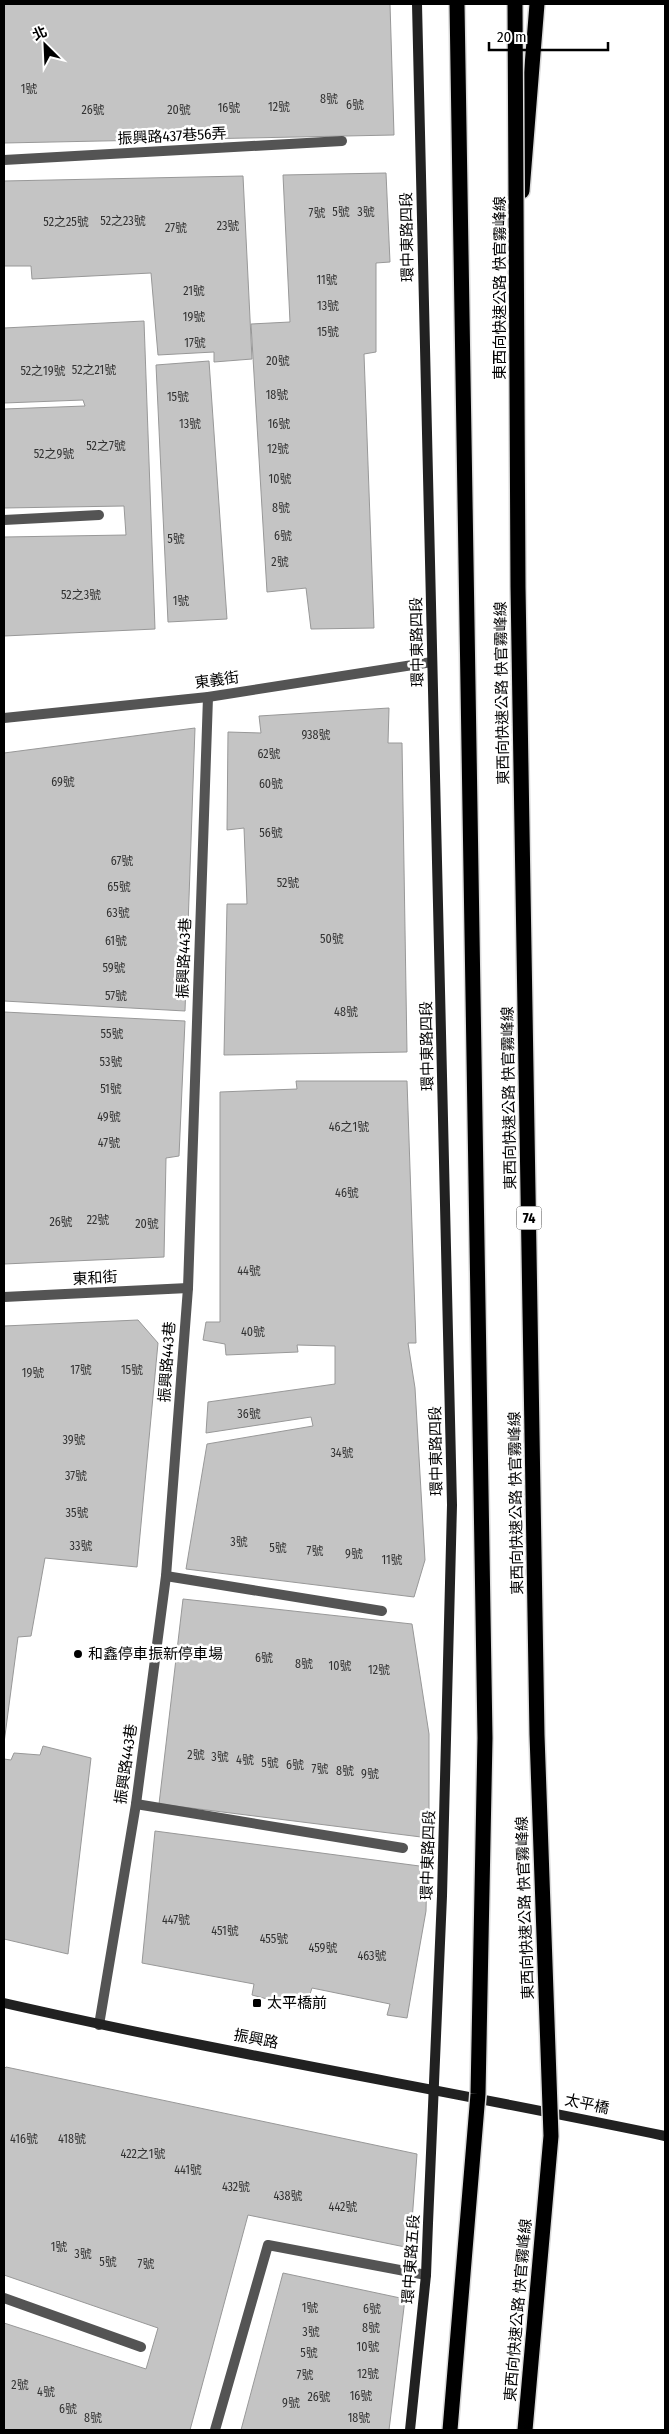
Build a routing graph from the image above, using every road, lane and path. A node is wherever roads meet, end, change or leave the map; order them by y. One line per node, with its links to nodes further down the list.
1 (417, 4): 10 (street, 環中東路四段)
2 (457, 4): 29 (highway, bridge)
3 (515, 4): 7 (highway, 東西向快速公路 快官霧峰線 / 74, bridge)
4 (537, 4): 7 (highway, bridge)
5 (342, 141): 6 (street, 振興路437巷56弄)
6 (4, 160)
7 (518, 238): 30 (highway, 東西向快速公路 快官霧峰線 / 74, bridge)
8 (99, 515): 9 (street)
9 (4, 520)
10 (432, 662): 11 (street, 東義街); 21 (street, 環中東路四段)
11 (208, 697): 12 (street, 東義街); 13 (street, 振興路443巷)
12 (4, 718)
13 (188, 1288): 14 (street, 東和街); 15 (street, 振興路443巷)
14 (4, 1297)
15 (166, 1576): 16 (street); 17 (street, 振興路443巷)
16 (382, 1611)
17 (136, 1804): 18 (street); 20 (street, 振興路443巷)
18 (403, 1848)
19 (4, 2003): 20 (street, 振興路)
20 (99, 2024): 21 (street, 振興路)
21 (433, 2088): 22 (street, 振興路); 24 (street, 環中東路五段)
22 (503, 2102): 23 (street, 太平橋)
23 (665, 2136)
24 (426, 2275): 27 (street); 28 (street, 環中東路五段)
25 (4, 2298): 26 (street)
26 (141, 2347)
27 (215, 2430)
28 (410, 2430)
29 (450, 2430)
30 (525, 2430)

